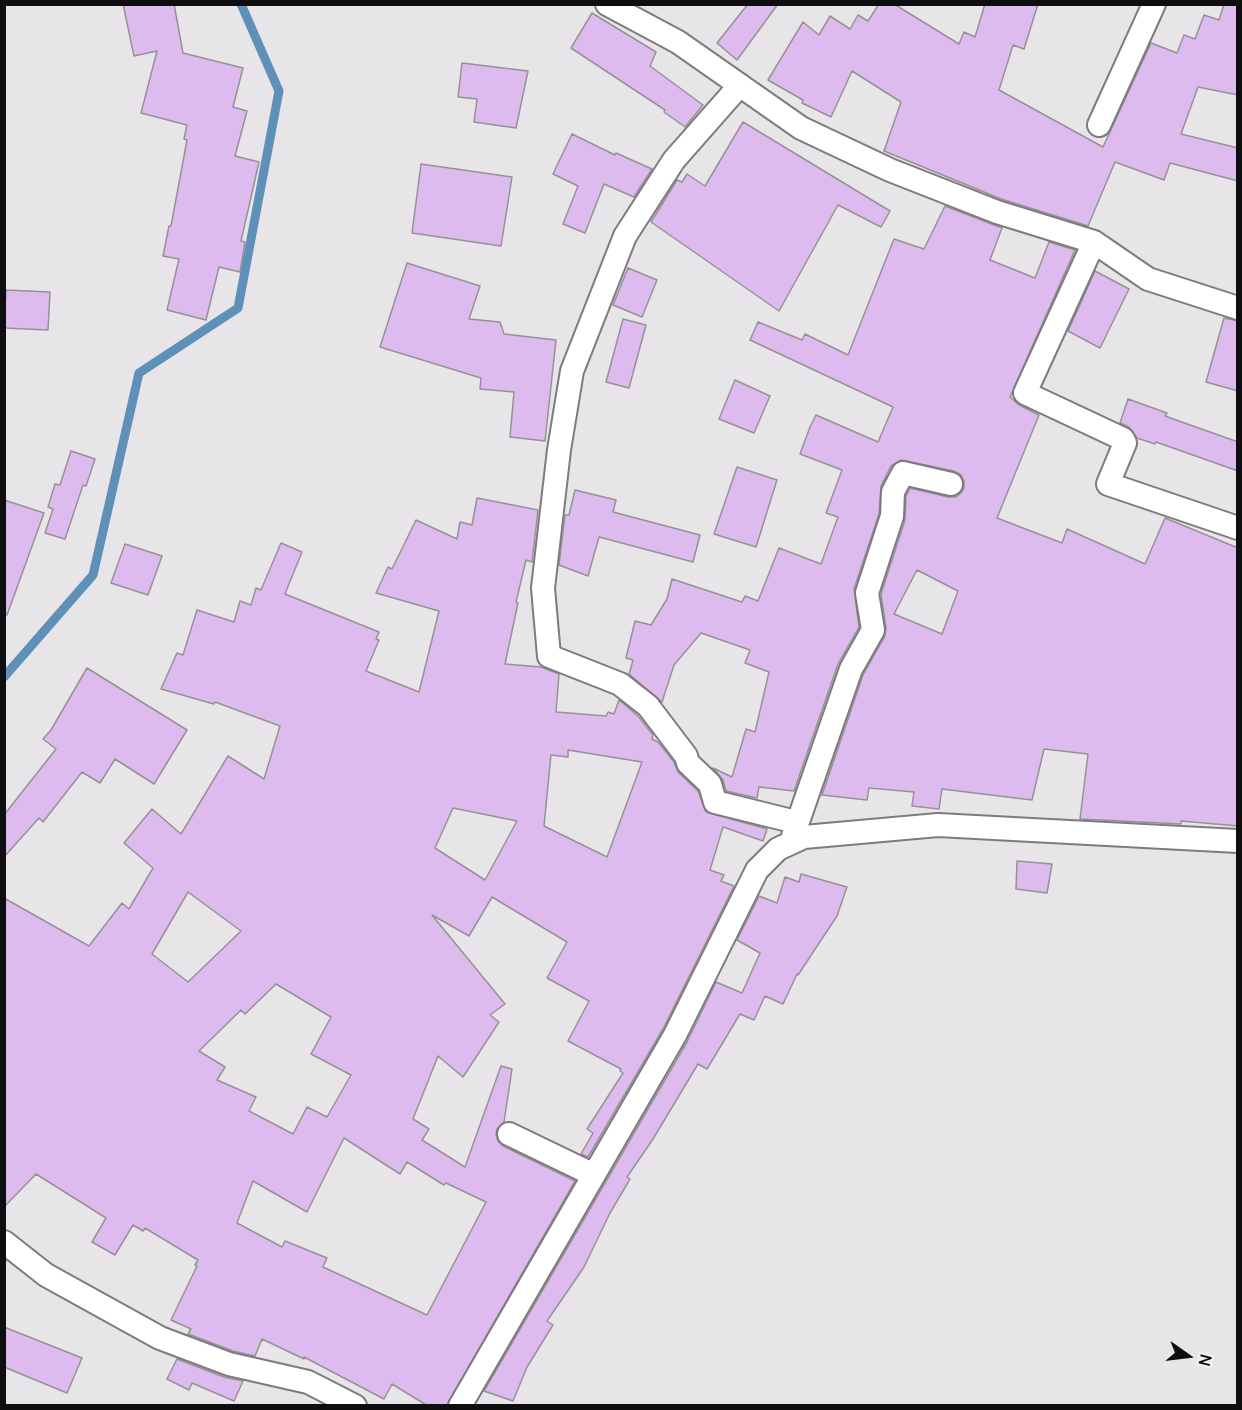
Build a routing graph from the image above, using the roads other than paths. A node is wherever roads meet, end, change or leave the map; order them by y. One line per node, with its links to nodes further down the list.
1 (607, 4): 3 (street)
2 (1154, 4): 4 (street)
3 (740, 85): 5 (street); 9 (street)
4 (1099, 125)
5 (1094, 242): 6 (street); 8 (street)
6 (1238, 308)
7 (951, 484): 9 (street)
8 (1238, 528)
9 (794, 833): 10 (street); 12 (street)
10 (1238, 841)
11 (509, 1134): 12 (street)
12 (594, 1174): 15 (street)
13 (4, 1242): 14 (street)
14 (355, 1406)
15 (460, 1406)

